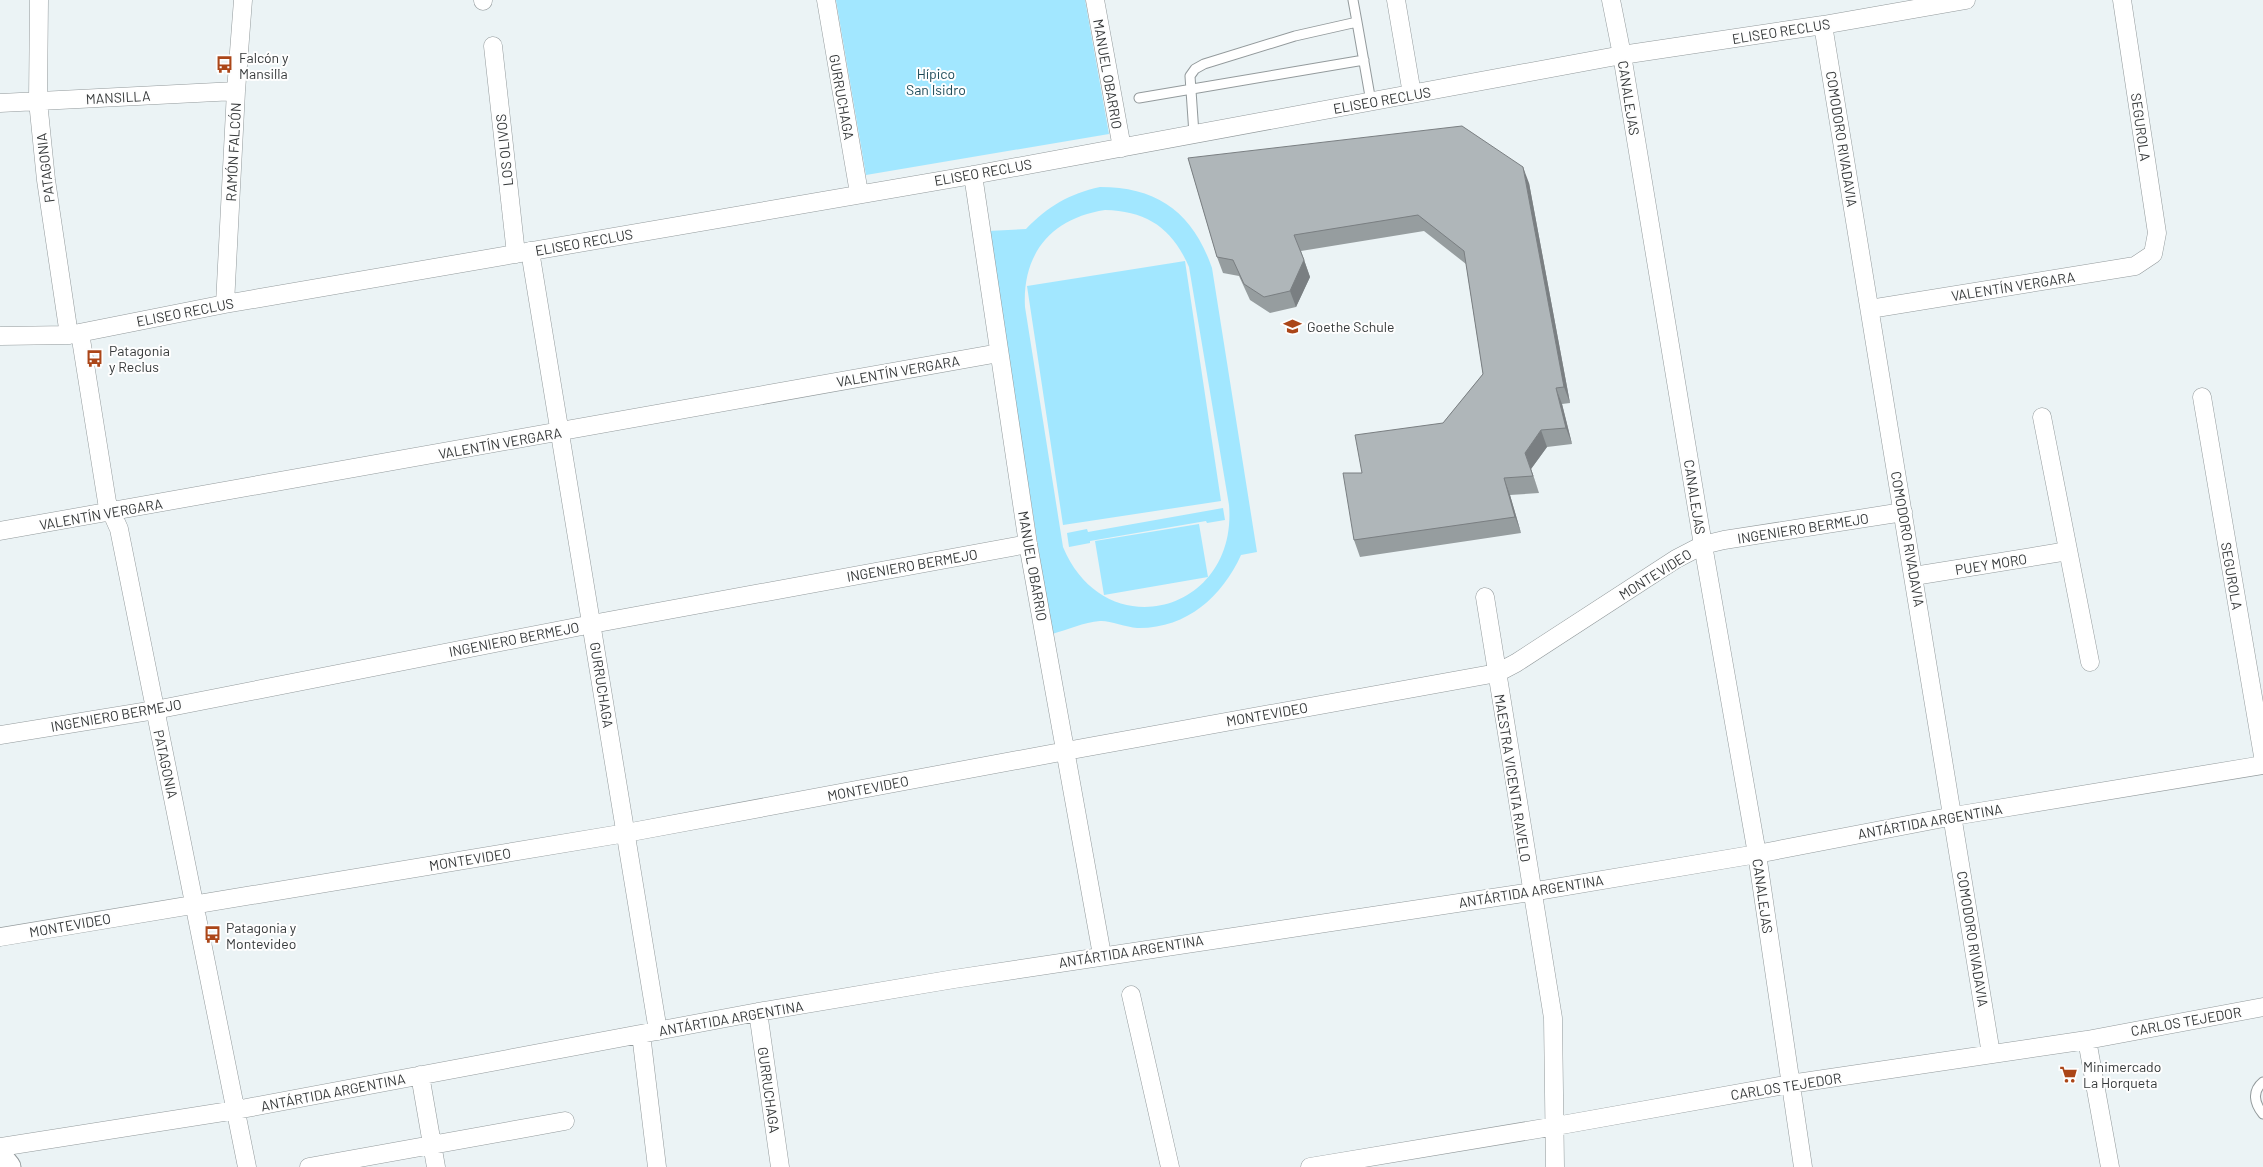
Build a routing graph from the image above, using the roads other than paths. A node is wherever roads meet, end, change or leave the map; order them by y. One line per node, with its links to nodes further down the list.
1 (39, 0): 19 (street, PATAGONIA)
2 (243, 0): 16 (street, RAMÓN FALCÓN)
3 (826, 0): 25 (street, GURRUCHAGA)
4 (1095, 0): 23 (street, MANUEL OBARRIO)
5 (1353, 0): 10 (lane)
6 (1396, 0): 17 (street)
7 (1610, 0): 13 (street, CANALEJAS)
8 (1966, 0): 11 (street, ELISEO RECLUS)
9 (2122, 0): 27 (street, SEGUROLA)
10 (1357, 22): 14 (lane); 15 (lane)
11 (1823, 24): 13 (street, ELISEO RECLUS); 29 (street, COMODORO RIVADAVIA)
12 (493, 46): 26 (street, LOS OLIVOS)
13 (1622, 55): 17 (street, ELISEO RECLUS); 40 (street, CANALEJAS)
14 (1364, 60): 15 (lane); 20 (lane)
15 (1190, 89): 18 (lane); 22 (lane)
16 (236, 91): 19 (street, MANSILLA); 28 (street, RAMÓN FALCÓN)
17 (1412, 94): 20 (street, ELISEO RECLUS)
18 (1139, 98)
19 (38, 102): 21 (street, MANSILLA); 30 (street, PATAGONIA)
20 (1371, 102): 22 (street, ELISEO RECLUS)
21 (0, 103)
22 (1194, 134): 23 (street, ELISEO RECLUS)
23 (1122, 148): 24 (street, ELISEO RECLUS)
24 (973, 175): 25 (street, ELISEO RECLUS); 32 (street, MANUEL OBARRIO)
25 (859, 193): 26 (street, ELISEO RECLUS)
26 (523, 252): 28 (street, ELISEO RECLUS); 35 (street, GURRUCHAGA)
27 (2153, 254): 29 (street, VALENTÍN VERGARA)
28 (226, 304): 30 (street, ELISEO RECLUS)
29 (1870, 309): 36 (street, COMODORO RIVADAVIA)
30 (74, 334): 31 (street, ELISEO RECLUS); 37 (street, PATAGONIA)
31 (0, 336)
32 (999, 353): 35 (street, VALENTÍN VERGARA); 39 (street, MANUEL OBARRIO)
33 (2202, 397): 50 (street, SEGUROLA)
34 (2042, 417): 41 (street)
35 (560, 432): 37 (street, VALENTÍN VERGARA); 44 (street, GURRUCHAGA)
36 (1903, 512): 40 (street, INGENIERO BERMEJO); 42 (street, COMODORO RIVADAVIA)
37 (112, 513): 38 (street, VALENTÍN VERGARA); 47 (street, PATAGONIA)
38 (0, 531)
39 (1028, 544): 44 (street, INGENIERO BERMEJO); 49 (street, MANUEL OBARRIO)
40 (1703, 545): 46 (street, MONTEVIDEO); 54 (street, CANALEJAS)
41 (2068, 551): 42 (street, PUEY MORO); 45 (street)
42 (1914, 576): 52 (street, COMODORO RIVADAVIA)
43 (1485, 597): 46 (street, MAESTRA VICENTA RAVELO)
44 (592, 624): 47 (street, INGENIERO BERMEJO); 53 (street, GURRUCHAGA)
45 (2090, 662)
46 (1497, 673): 49 (street, MONTEVIDEO); 55 (street, MAESTRA VICENTA RAVELO)
47 (155, 710): 48 (street, INGENIERO BERMEJO); 56 (street, PATAGONIA)
48 (0, 735)
49 (1066, 751): 53 (street, MONTEVIDEO); 58 (street, MANUEL OBARRIO)
50 (2263, 756)
51 (2263, 765): 52 (street, ANTÁRTIDA ARGENTINA)
52 (1954, 816): 54 (street, ANTÁRTIDA ARGENTINA); 65 (street, COMODORO RIVADAVIA)
53 (626, 833): 56 (street, MONTEVIDEO); 62 (street, GURRUCHAGA)
54 (1757, 854): 55 (street, ANTÁRTIDA ARGENTINA); 68 (street, CANALEJAS)
55 (1532, 892): 58 (street, ANTÁRTIDA ARGENTINA); 72 (street, MAESTRA VICENTA RAVELO)
56 (194, 904): 57 (street, MONTEVIDEO); 69 (street, PATAGONIA)
57 (0, 937)
58 (1102, 955): 61 (street, ANTÁRTIDA ARGENTINA)
59 (1131, 995): 82 (street)
60 (2263, 1008): 64 (street, CARLOS TEJEDOR)
61 (758, 1012): 62 (street, ANTÁRTIDA ARGENTINA); 81 (street, GURRUCHAGA)
62 (658, 1031): 63 (street, ANTÁRTIDA ARGENTINA)
63 (640, 1034): 66 (street, ANTÁRTIDA ARGENTINA); 80 (street)
64 (2087, 1040): 65 (street, CARLOS TEJEDOR); 86 (street)
65 (1991, 1054): 68 (street, CARLOS TEJEDOR)
66 (420, 1076): 69 (street, ANTÁRTIDA ARGENTINA); 73 (street)
67 (2263, 1082): 70 (lane)
68 (1790, 1084): 72 (street, CARLOS TEJEDOR); 85 (street)
69 (236, 1110): 74 (street, ANTÁRTIDA ARGENTINA); 77 (street, PATAGONIA)
70 (2263, 1114)
71 (565, 1121): 73 (street)
72 (1556, 1126): 83 (street, CARLOS TEJEDOR); 84 (street, MAESTRA VICENTA RAVELO)
73 (432, 1145): 78 (street); 79 (street)
74 (0, 1147)
75 (0, 1157): 76 (main road)
76 (8, 1167)
77 (247, 1167)
78 (309, 1167)
79 (436, 1167)
80 (657, 1167)
81 (780, 1167)
82 (1170, 1167)
83 (1310, 1167)
84 (1555, 1167)
85 (1803, 1167)
86 (2110, 1167)

